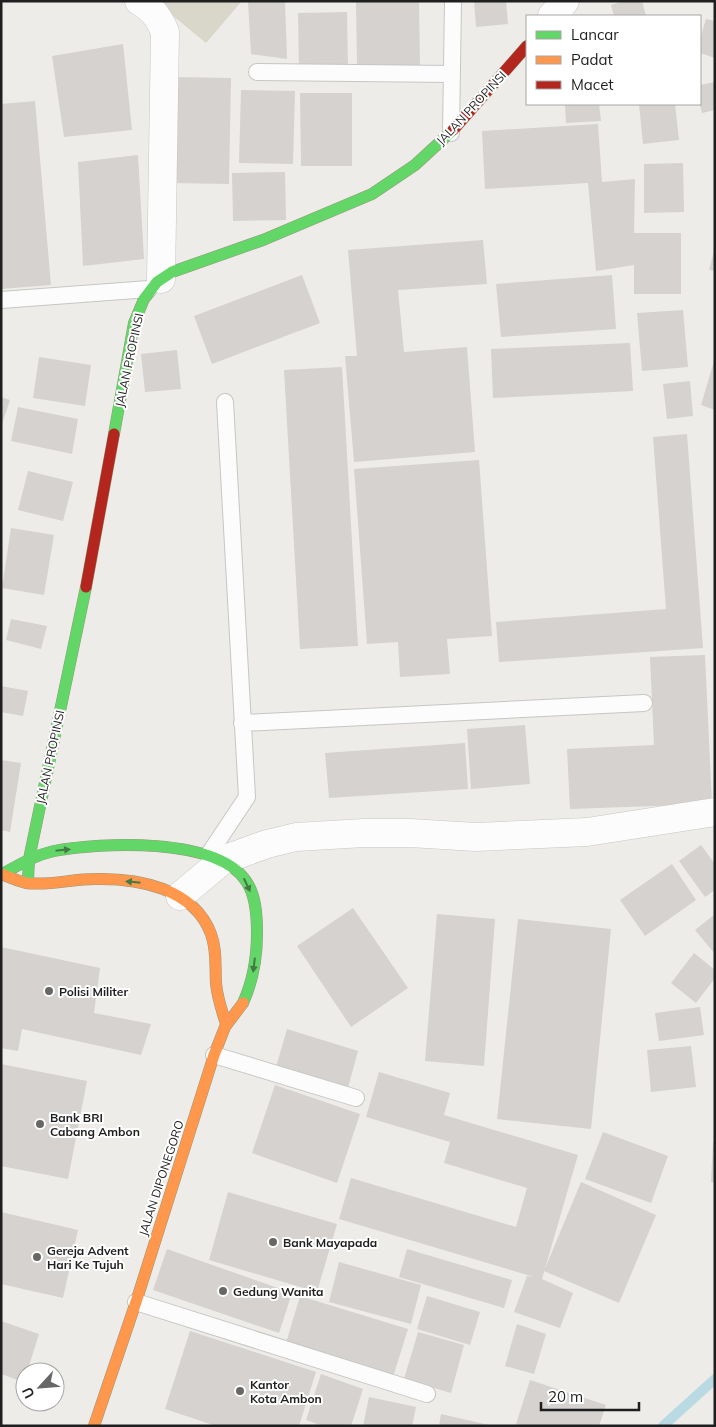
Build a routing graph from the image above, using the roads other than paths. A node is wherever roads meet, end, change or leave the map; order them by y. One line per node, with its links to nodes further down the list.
1 (139, 1): 9 (street)
2 (452, 1): 7 (lane)
3 (564, 1): 4 (street)
4 (553, 15)
5 (526, 47): 8 (main road, JALAN PROPINSI)
6 (257, 72): 7 (lane)
7 (452, 74): 8 (lane)
8 (451, 133): 9 (main road, JALAN PROPINSI)
9 (155, 284): 10 (lane); 16 (main road, JALAN PROPINSI)
10 (1, 300)
11 (226, 402): 13 (lane)
12 (644, 703): 13 (lane)
13 (242, 723): 15 (lane)
14 (715, 812): 15 (street)
15 (216, 857): 16 (main road, one-way to 15); 19 (street); 20 (main road, JALAN DIPONEGORO, one-way to 20)
16 (29, 859): 17 (main road); 18 (main road, JALAN PROPINSI)
17 (2, 874): 18 (main road)
18 (28, 884): 19 (main road, one-way to 18)
19 (180, 896): 20 (main road)
20 (226, 1024): 21 (main road, JALAN DIPONEGORO)
21 (214, 1055): 22 (lane); 23 (main road, JALAN DIPONEGORO)
22 (356, 1098)
23 (136, 1302): 24 (lane); 25 (main road, JALAN DIPONEGORO)
24 (427, 1394)
25 (94, 1426)

